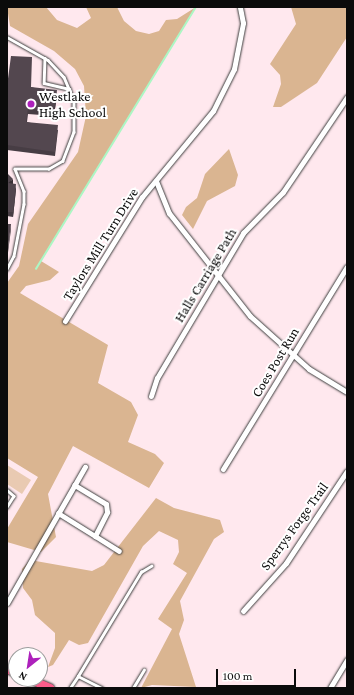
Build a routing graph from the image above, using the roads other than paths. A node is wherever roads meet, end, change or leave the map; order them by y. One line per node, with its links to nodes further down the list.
1 (240, 7): 6 (street, Taylors Mill Turn Drive)
2 (7, 37): 3 (lane)
3 (45, 58): 4 (lane); 4 (lane)
4 (69, 90): 8 (lane)
5 (347, 97): 9 (street, Halls Carriage Path)
6 (156, 181): 9 (street); 10 (street, Taylors Mill Turn Drive)
7 (347, 267): 11 (street, Coes Post Run)
8 (7, 270)
9 (218, 276): 11 (street); 13 (street, Halls Carriage Path)
10 (65, 321)
11 (293, 356): 12 (street); 15 (street, Coes Post Run)
12 (347, 392)
13 (151, 396)
14 (85, 467): 17 (street)
15 (223, 469)
16 (347, 471): 25 (street, Sperrys Forge Trail)
17 (74, 485): 20 (street); 21 (street)
18 (7, 490): 19 (lane)
19 (7, 507)
20 (58, 513): 21 (street); 24 (street)
21 (95, 536): 22 (street)
22 (119, 551)
23 (151, 566): 28 (lane)
24 (7, 603)
25 (243, 611)
26 (347, 660): 32 (street)
27 (144, 670): 31 (lane)
28 (78, 676): 29 (lane); 30 (lane)
29 (70, 688)
30 (102, 688)
31 (133, 688)
32 (330, 688)

